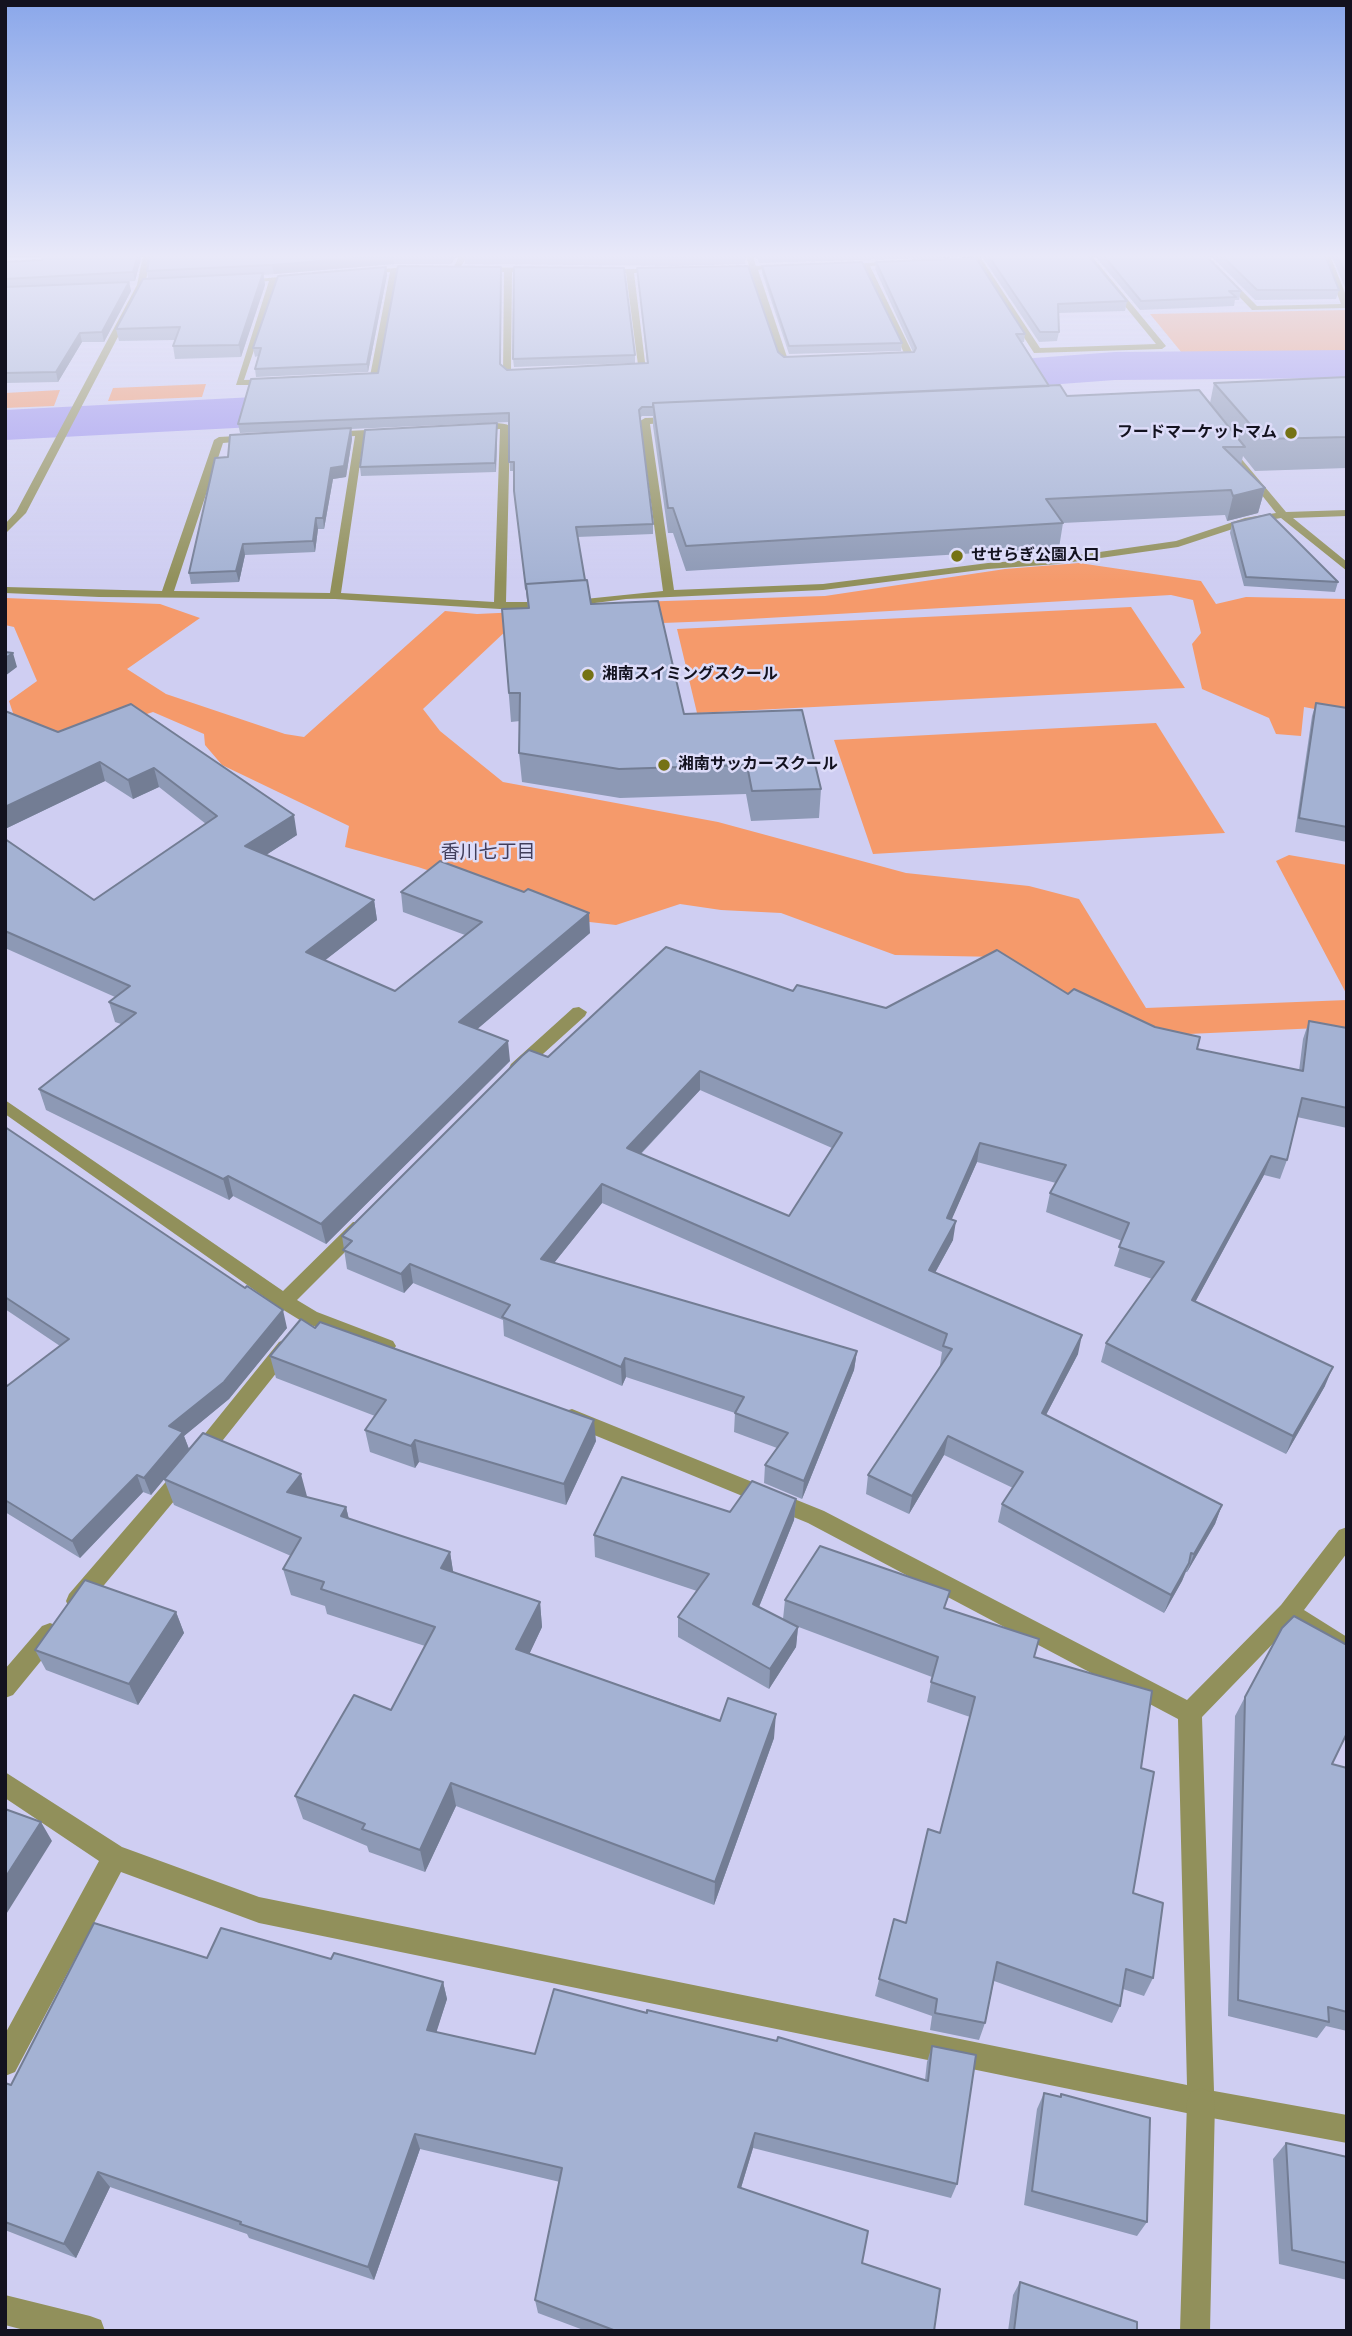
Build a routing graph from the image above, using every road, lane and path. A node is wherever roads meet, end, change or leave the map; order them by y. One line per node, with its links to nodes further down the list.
1 (99, 364): 19 (street)
2 (245, 364): 9 (street)
3 (377, 364): 8 (street)
4 (507, 364): 7 (street)
5 (642, 364): 6 (street)
6 (616, 369)
7 (535, 372)
8 (347, 379)
9 (279, 382)
10 (687, 419): 23 (street)
11 (465, 428): 25 (street)
12 (399, 432): 13 (street)
13 (360, 433): 14 (street); 24 (street)
14 (321, 435)
15 (270, 438): 22 (street)
16 (1222, 438): 18 (street)
17 (1347, 513): 18 (street)
18 (1283, 515): 20 (street); 23 (street)
19 (5, 531)
20 (1347, 568)
21 (5, 590): 22 (street)
22 (167, 594): 24 (street)
23 (668, 595): 25 (street)
24 (335, 596): 25 (street)
25 (500, 606)
26 (579, 1012): 27 (street)
27 (506, 1079)
28 (5, 1106): 30 (street)
29 (371, 1214): 30 (street)
30 (284, 1301): 31 (street)
31 (310, 1317): 32 (street); 37 (street)
32 (401, 1352)
33 (558, 1412): 38 (street)
34 (1347, 1536): 35 (street)
35 (1289, 1612): 36 (street); 38 (street)
36 (1347, 1649)
37 (5, 1686)
38 (1190, 1713): 42 (street)
39 (5, 1784): 40 (street)
40 (115, 1857): 41 (street); 42 (street)
41 (5, 2062)
42 (1200, 2102): 43 (street); 46 (street)
43 (1347, 2129)
44 (5, 2310): 45 (street)
45 (90, 2331)
46 (1195, 2331)

